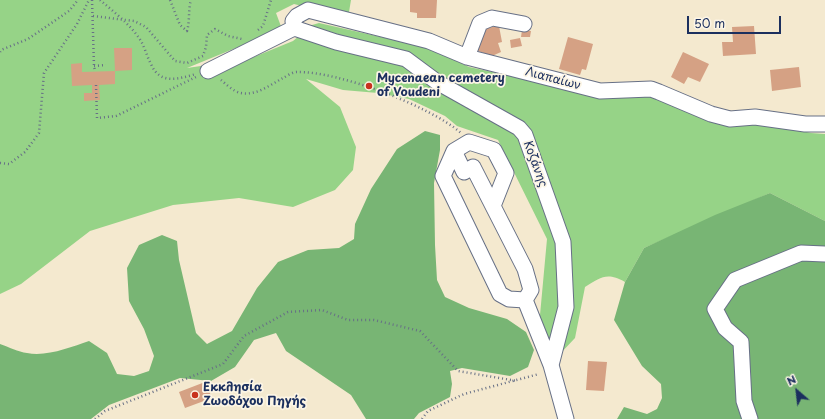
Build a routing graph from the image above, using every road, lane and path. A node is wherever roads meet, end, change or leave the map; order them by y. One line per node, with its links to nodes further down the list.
1 (78, 0): 14 (path)
2 (89, 0): 24 (path)
3 (92, 0): 8 (path)
4 (100, 0): 9 (path)
5 (170, 0): 6 (path)
6 (191, 0)
7 (271, 0): 12 (path)
8 (93, 16): 9 (path); 17 (path)
9 (121, 19): 13 (path); 19 (path)
10 (524, 24): 15 (street)
11 (294, 28): 15 (street, Λιαπαίων); 19 (street); 28 (street, Κοζάνης)
12 (254, 33)
13 (244, 40)
14 (0, 52)
15 (467, 57): 21 (street, Λιαπαίων)
16 (106, 65): 17 (path)
17 (94, 66): 18 (path)
18 (95, 71)
19 (208, 71): 20 (path); 22 (path)
20 (96, 85)
21 (825, 124)
22 (469, 142): 23 (street); 25 (street)
23 (454, 151): 25 (street); 27 (street)
24 (0, 164)
25 (493, 206): 27 (street)
26 (825, 254): 33 (street)
27 (525, 300): 28 (street)
28 (551, 367): 29 (path); 32 (street)
29 (517, 381): 30 (path); 31 (path)
30 (95, 419)
31 (422, 419)
32 (566, 419)
33 (750, 419)

